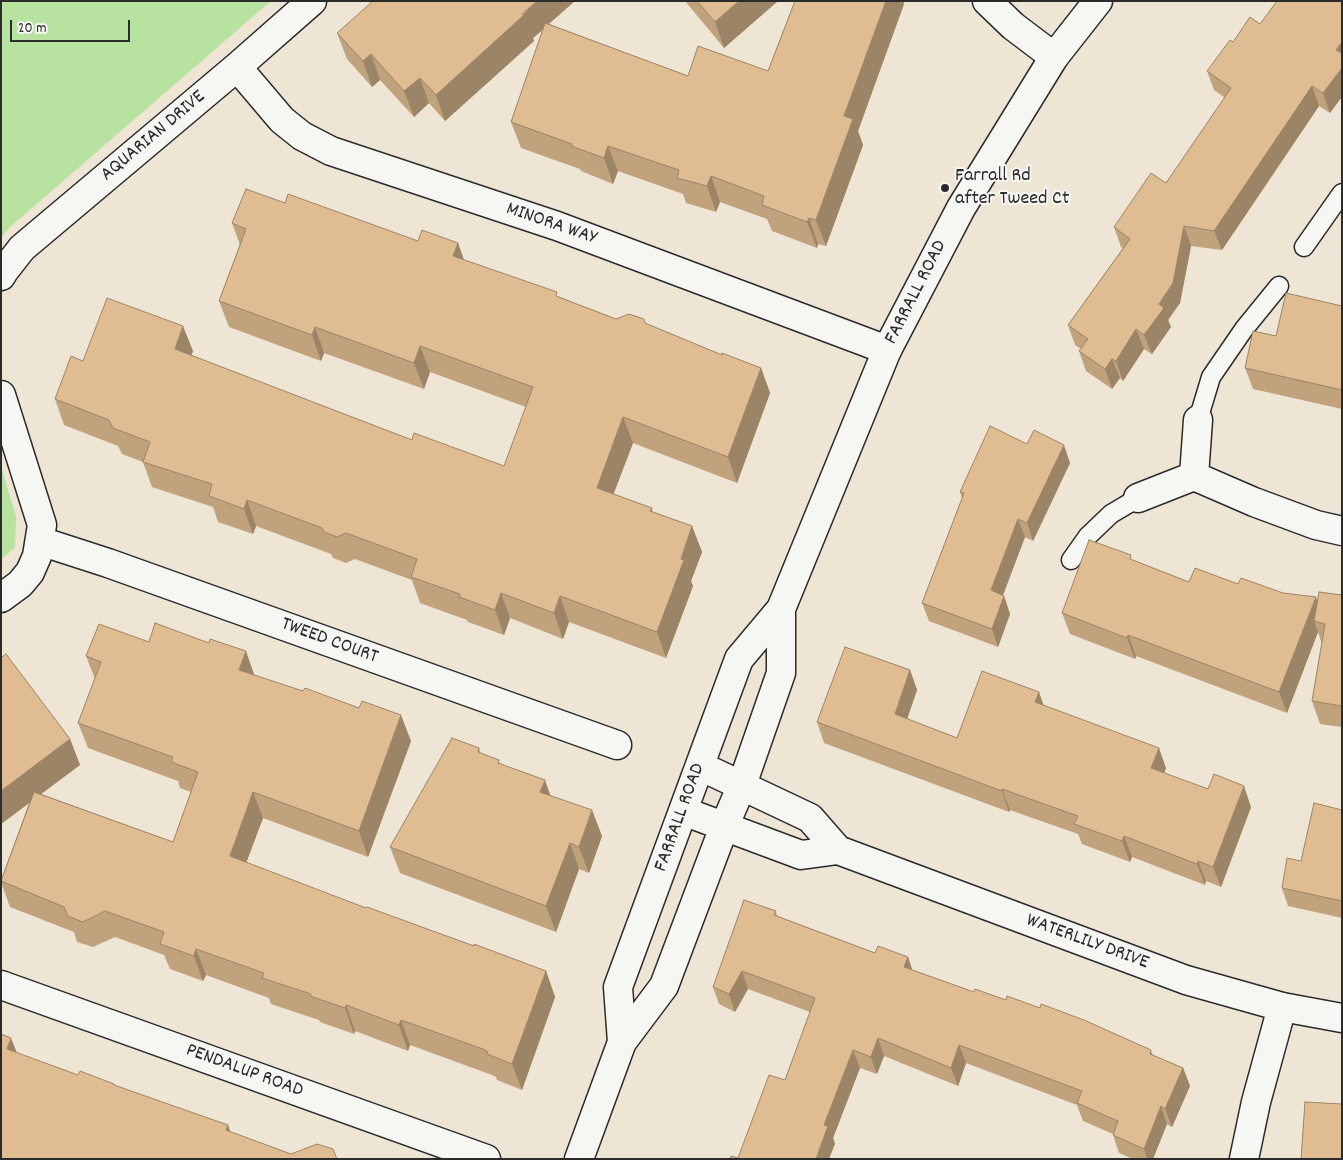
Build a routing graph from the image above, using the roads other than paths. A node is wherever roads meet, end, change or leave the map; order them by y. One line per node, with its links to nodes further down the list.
1 (312, 1): 5 (street, AQUARIAN DRIVE)
2 (987, 1): 4 (street)
3 (1098, 1): 4 (street, FARRALL ROAD)
4 (1054, 57): 10 (street, FARRALL ROAD)
5 (237, 67): 8 (street, AQUARIAN DRIVE); 10 (street, MINORA WAY)
6 (1342, 193): 7 (lane)
7 (1304, 246)
8 (1, 276)
9 (1279, 286): 12 (lane)
10 (888, 350): 19 (street, FARRALL ROAD)
11 (1, 395): 16 (street)
12 (1198, 420): 13 (street)
13 (1194, 476): 14 (street); 15 (street)
14 (1138, 498): 17 (lane)
15 (1342, 531)
16 (40, 541): 18 (street); 20 (street, TWEED COURT)
17 (1070, 560)
18 (1, 598)
19 (781, 609): 21 (street, FARRALL ROAD); 22 (street, FARRALL ROAD)
20 (617, 745)
21 (700, 766): 22 (street, WATERLILY DRIVE); 23 (street, FARRALL ROAD)
22 (742, 785): 24 (street, FARRALL ROAD); 25 (street, WATERLILY DRIVE)
23 (684, 811): 24 (street, WATERLILY DRIVE); 29 (street, FARRALL ROAD)
24 (724, 828): 25 (street, WATERLILY DRIVE); 29 (street, FARRALL ROAD)
25 (838, 850): 27 (street, WATERLILY DRIVE)
26 (1, 985): 30 (street, PENDALUP ROAD)
27 (1282, 1008): 28 (street, WATERLILY DRIVE); 32 (street)
28 (1342, 1018)
29 (622, 1042): 31 (street, FARRALL ROAD)
30 (486, 1159)
31 (579, 1159)
32 (1244, 1159)

